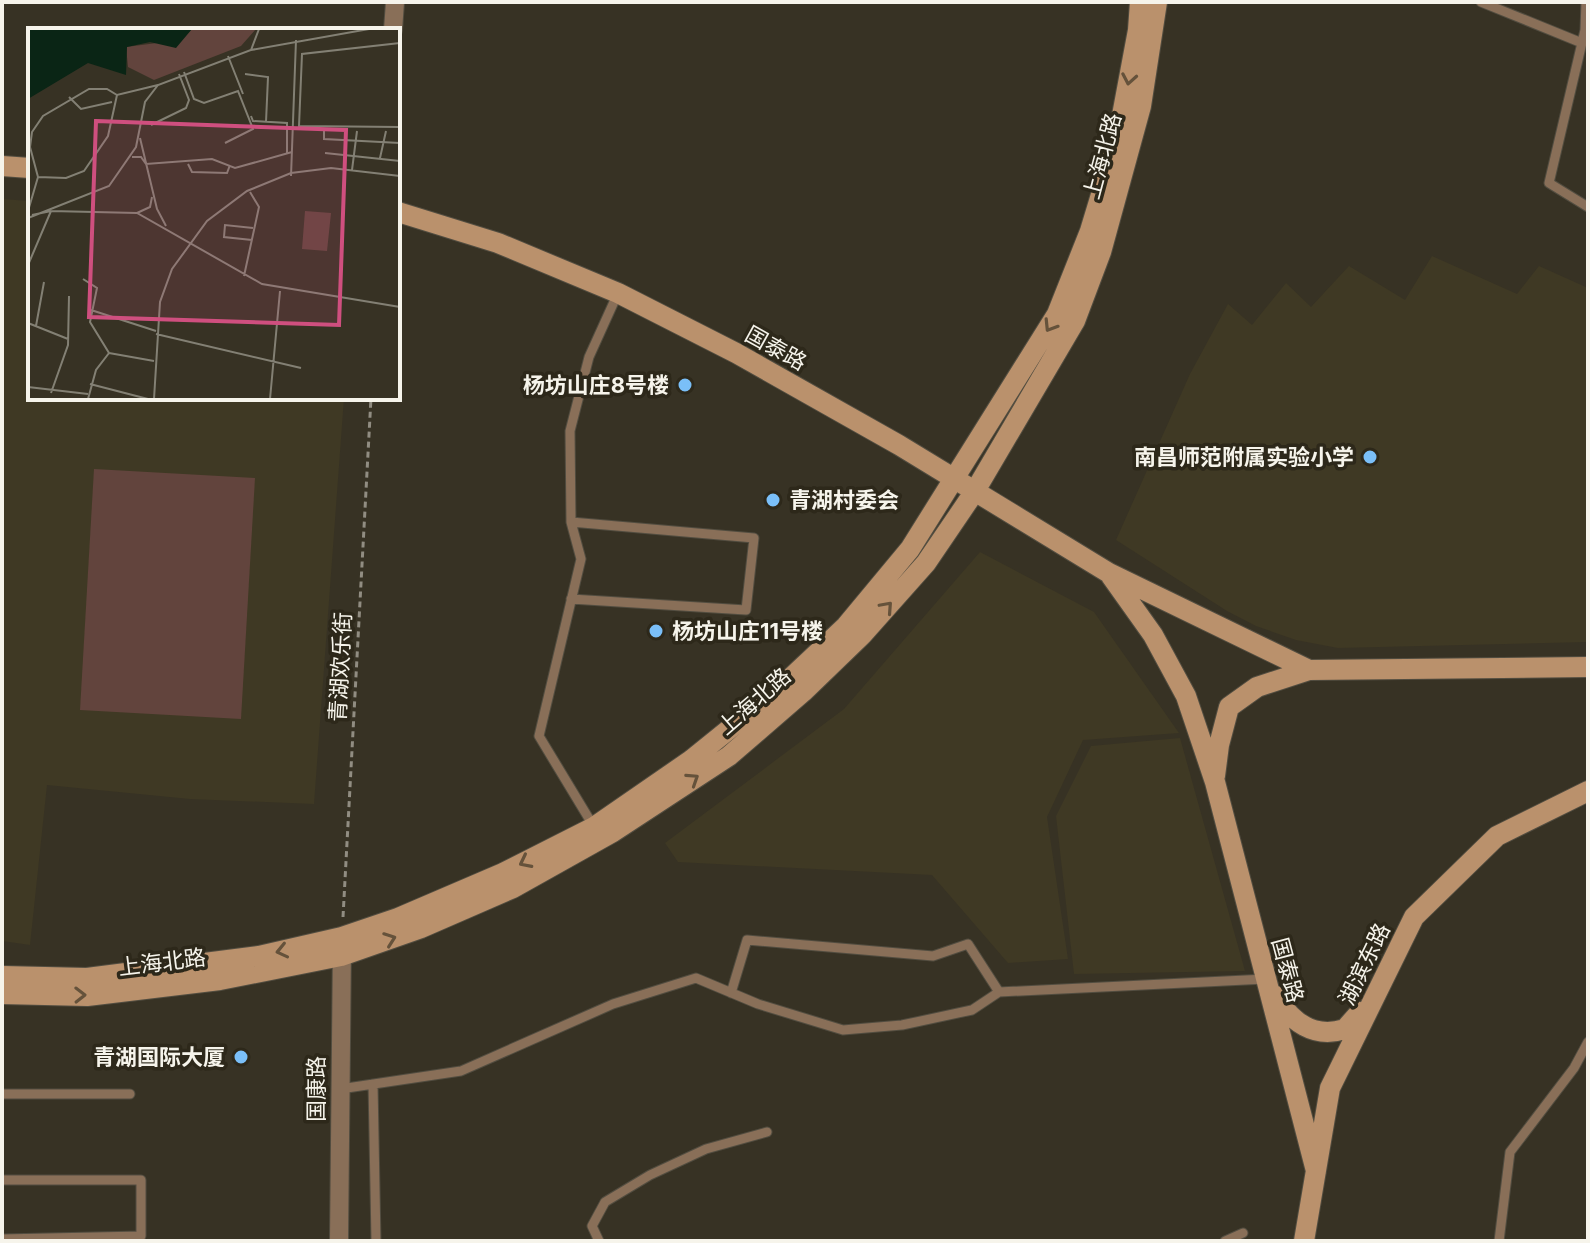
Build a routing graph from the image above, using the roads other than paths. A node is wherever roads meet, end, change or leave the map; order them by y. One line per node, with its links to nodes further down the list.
1 (395, 2): 6 (street)
2 (1140, 2): 13 (main road, 上海北路, one-way to 13)
3 (1157, 2): 14 (main road, 上海北路)
4 (1481, 2): 7 (lane)
5 (1586, 2): 7 (lane)
6 (393, 28)
7 (1582, 43): 10 (lane)
8 (2, 166): 9 (main road)
9 (28, 168)
10 (1588, 207)
11 (400, 213): 12 (main road, 国泰路)
12 (618, 293): 13 (main road, 国泰路); 15 (lane)
13 (954, 478): 14 (main road, 国泰路); 22 (main road, 上海北路)
14 (975, 491): 16 (main road, 国泰路); 23 (main road, 上海北路, one-way to 14)
15 (571, 522): 17 (lane); 17 (lane)
16 (1109, 573): 19 (main road, 国泰路); 20 (main road, 国泰路)
17 (571, 599): 22 (lane)
18 (1588, 667): 19 (main road, 国泰路)
19 (1309, 670): 20 (main road, 国泰路)
20 (1215, 782): 25 (main road, 国泰路)
21 (1588, 791): 26 (main road, 湖滨东路)
22 (594, 827): 23 (main road, 上海北路, one-way to 23)
23 (342, 946): 24 (main road, 上海北路, one-way to 24); 29 (main road, 上海北路, one-way to 23); 32 (street, 国康路)
24 (2, 976)
25 (1266, 979): 26 (main road); 27 (lane); 36 (main road, 国泰路)
26 (1382, 980): 36 (main road, 湖滨东路)
27 (999, 992): 28 (lane); 28 (lane)
28 (731, 993): 31 (lane)
29 (2, 994)
30 (1588, 1042): 45 (lane)
31 (373, 1084): 32 (lane); 41 (lane)
32 (340, 1089): 40 (street, 国康路)
33 (2, 1094): 34 (lane)
34 (130, 1094)
35 (767, 1132): 42 (lane)
36 (1316, 1171): 44 (main road, 湖滨东路)
37 (2, 1180): 39 (lane)
38 (1243, 1233): 43 (lane)
39 (2, 1239)
40 (339, 1241)
41 (376, 1241)
42 (599, 1241)
43 (1225, 1241)
44 (1304, 1241)
45 (1499, 1241)

